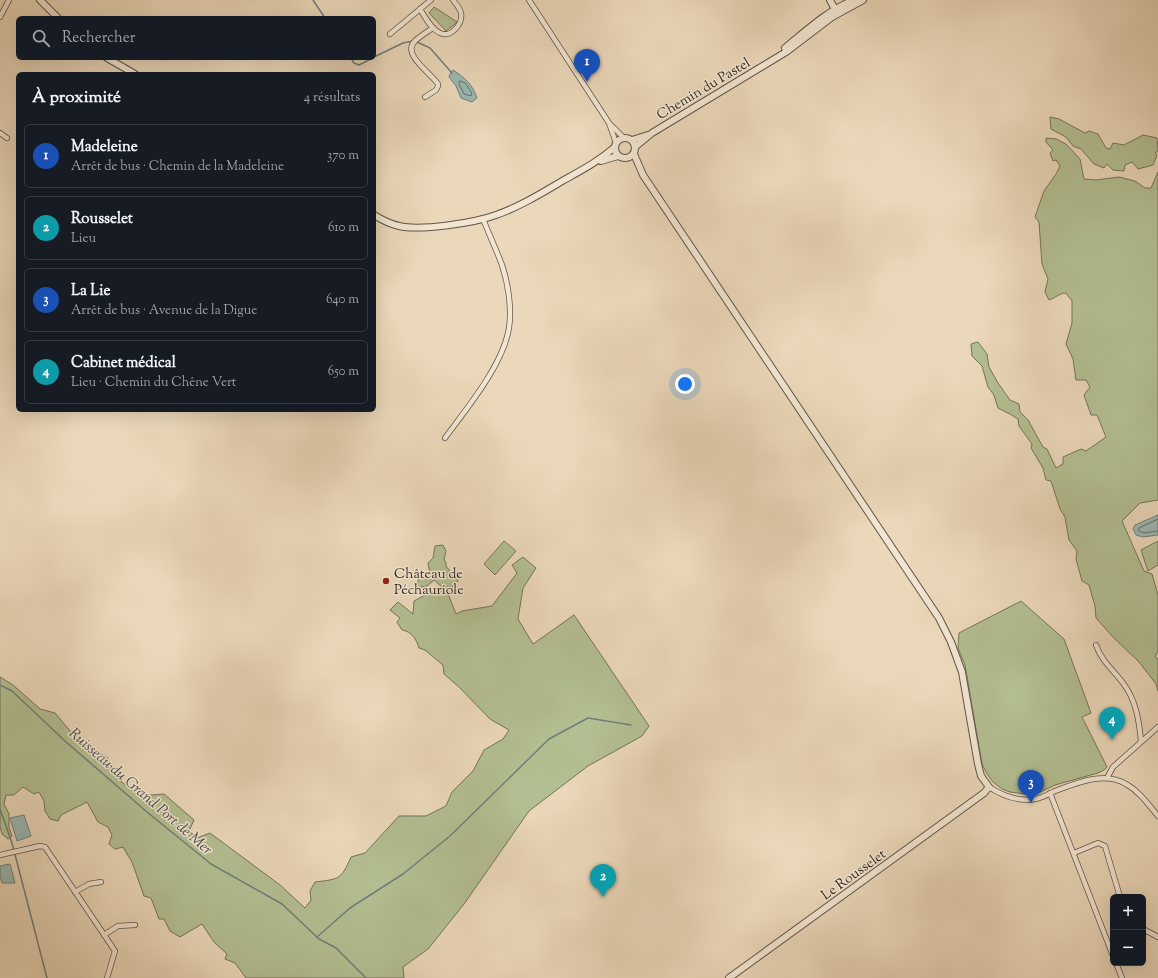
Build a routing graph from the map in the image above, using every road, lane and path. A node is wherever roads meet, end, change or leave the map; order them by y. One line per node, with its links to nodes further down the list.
1 (9, 0): 13 (street)
2 (40, 0): 12 (street)
3 (431, 0): 10 (street)
4 (453, 0): 14 (street)
5 (529, 0): 19 (street)
6 (830, 0): 11 (street)
7 (854, 0): 9 (street, Chemin du Pastel)
8 (864, 0): 9 (street, Chemin du Pastel)
9 (844, 4): 11 (street, Chemin du Pastel)
10 (420, 9): 14 (street); 15 (street)
11 (836, 11): 21 (street, Chemin du Pastel)
12 (56, 16)
13 (0, 17)
14 (433, 28): 18 (street)
15 (390, 34)
16 (110, 60): 17 (street)
17 (132, 72)
18 (425, 97)
19 (609, 123): 23 (street); 25 (street)
20 (0, 133): 22 (street)
21 (652, 133): 24 (street, Chemin du Pastel); 26 (street, Chemin du Pastel)
22 (7, 138)
23 (624, 138): 24 (street); 25 (street)
24 (632, 140): 26 (street)
25 (616, 145): 28 (street); 30 (street)
26 (635, 147): 27 (street)
27 (634, 154): 29 (street); 31 (street)
28 (618, 156): 29 (street); 30 (street)
29 (626, 159): 31 (street)
30 (598, 162): 33 (street)
31 (643, 175): 39 (street)
32 (376, 215): 33 (street)
33 (483, 219): 34 (street)
34 (445, 438)
35 (1096, 645): 37 (street)
36 (1158, 727): 37 (street)
37 (1141, 741): 38 (street)
38 (1107, 778): 40 (street); 41 (street)
39 (989, 787): 40 (street); 54 (street, Le Rousselet)
40 (1050, 793): 42 (street)
41 (1158, 816)
42 (1074, 853): 46 (street); 51 (street)
43 (0, 855): 45 (street)
44 (101, 882): 45 (street)
45 (75, 892): 49 (street)
46 (1119, 894)
47 (135, 925): 49 (street)
48 (1145, 930): 50 (street)
49 (104, 935): 53 (street)
50 (1158, 937)
51 (1110, 948)
52 (1117, 966): 55 (street)
53 (107, 978)
54 (729, 978)
55 (1122, 978)

